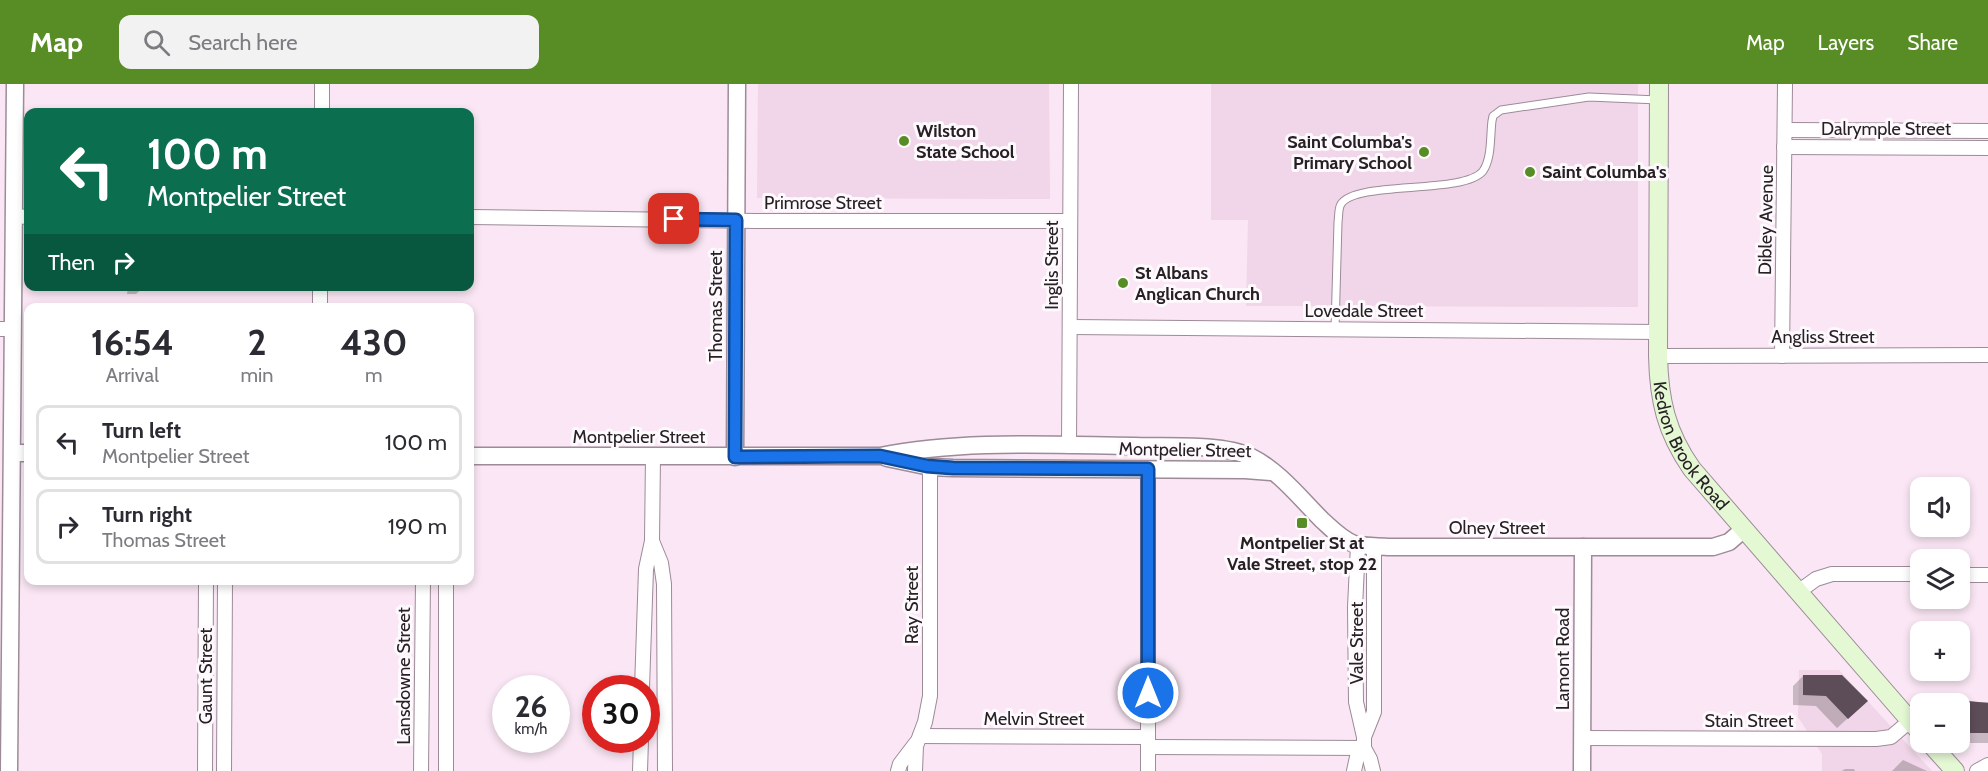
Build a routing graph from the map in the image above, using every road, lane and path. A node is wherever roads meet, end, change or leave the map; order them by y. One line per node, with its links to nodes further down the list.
1 (15, 84): 12 (street)
2 (322, 84): 7 (street)
3 (737, 84): 14 (street, Thomas Street)
4 (1071, 84): 15 (street, Inglis Street)
5 (1785, 84): 8 (street, Dibley Avenue)
6 (1659, 92): 18 (lane); 19 (main road, Kedron Brook Road)
7 (322, 108)
8 (1785, 130): 9 (street, Dalrymple Street); 10 (street, Dibley Avenue)
9 (1988, 131)
10 (1785, 147): 11 (street, Dalrymple Street); 21 (street, Dibley Avenue)
11 (1988, 148)
12 (21, 217): 17 (street)
13 (474, 217): 14 (street, Primrose Street)
14 (736, 220): 15 (street, Primrose Street); 28 (street, Thomas Street)
15 (1070, 221): 16 (street, Inglis Street)
16 (1070, 327): 18 (street, Lovedale Street); 23 (street, Inglis Street)
17 (7, 329): 24 (street)
18 (1335, 329): 19 (street, Lovedale Street)
19 (1658, 332): 20 (main road, Kedron Brook Road)
20 (1658, 356): 21 (street, Angliss Street); 32 (main road, Kedron Brook Road)
21 (1782, 356): 22 (street, Angliss Street)
22 (1988, 356)
23 (1069, 446): 27 (street, Montpelier Street); 31 (street, Montpelier Street)
24 (21, 453): 39 (street)
25 (474, 456): 26 (street, Montpelier Street)
26 (653, 456): 28 (street, Montpelier Street); 33 (street)
27 (880, 456): 28 (street, Montpelier Street); 29 (street, Montpelier Street)
28 (735, 457)
29 (930, 467): 30 (street, Montpelier Street); 49 (street, Ray Street)
30 (1148, 469): 31 (street, Montpelier Street); 50 (street)
31 (1272, 472): 34 (street, Olney Street)
32 (1743, 529): 35 (street, Olney Street); 44 (main road, Kedron Brook Road)
33 (652, 541): 45 (street); 61 (street)
34 (1366, 546): 35 (street, Olney Street); 51 (street, Vale Street); 51 (street, Vale Street)
35 (1583, 547): 48 (street, Lamont Road)
36 (1910, 574): 44 (street)
37 (1970, 575): 38 (street)
38 (1988, 575)
39 (6, 579): 55 (street)
40 (206, 585): 56 (street, Gaunt Street)
41 (225, 585): 57 (street, Gaunt Street)
42 (423, 585): 58 (street, Lansdowne Street)
43 (446, 585): 59 (street)
44 (1798, 592): 46 (main road, Kedron Brook Road)
45 (642, 675)
46 (1910, 721)
47 (1910, 729): 48 (street, Stain Street)
48 (1582, 738): 67 (street, Lamont Road)
49 (918, 739): 50 (street, Melvin Street); 62 (street, Ray Street); 63 (street, Ray Street)
50 (1148, 742): 51 (street, Melvin Street); 64 (street)
51 (1364, 743): 65 (street, Vale Street); 66 (street, Vale Street)
52 (641, 753): 60 (street)
53 (1939, 753): 68 (main road)
54 (1988, 765): 69 (street)
55 (9, 771)
56 (205, 771)
57 (224, 771)
58 (421, 771)
59 (446, 771)
60 (640, 771)
61 (665, 771)
62 (898, 771)
63 (915, 771)
64 (1148, 771)
65 (1354, 771)
66 (1373, 771)
67 (1582, 771)
68 (1955, 771)
69 (1977, 771)

